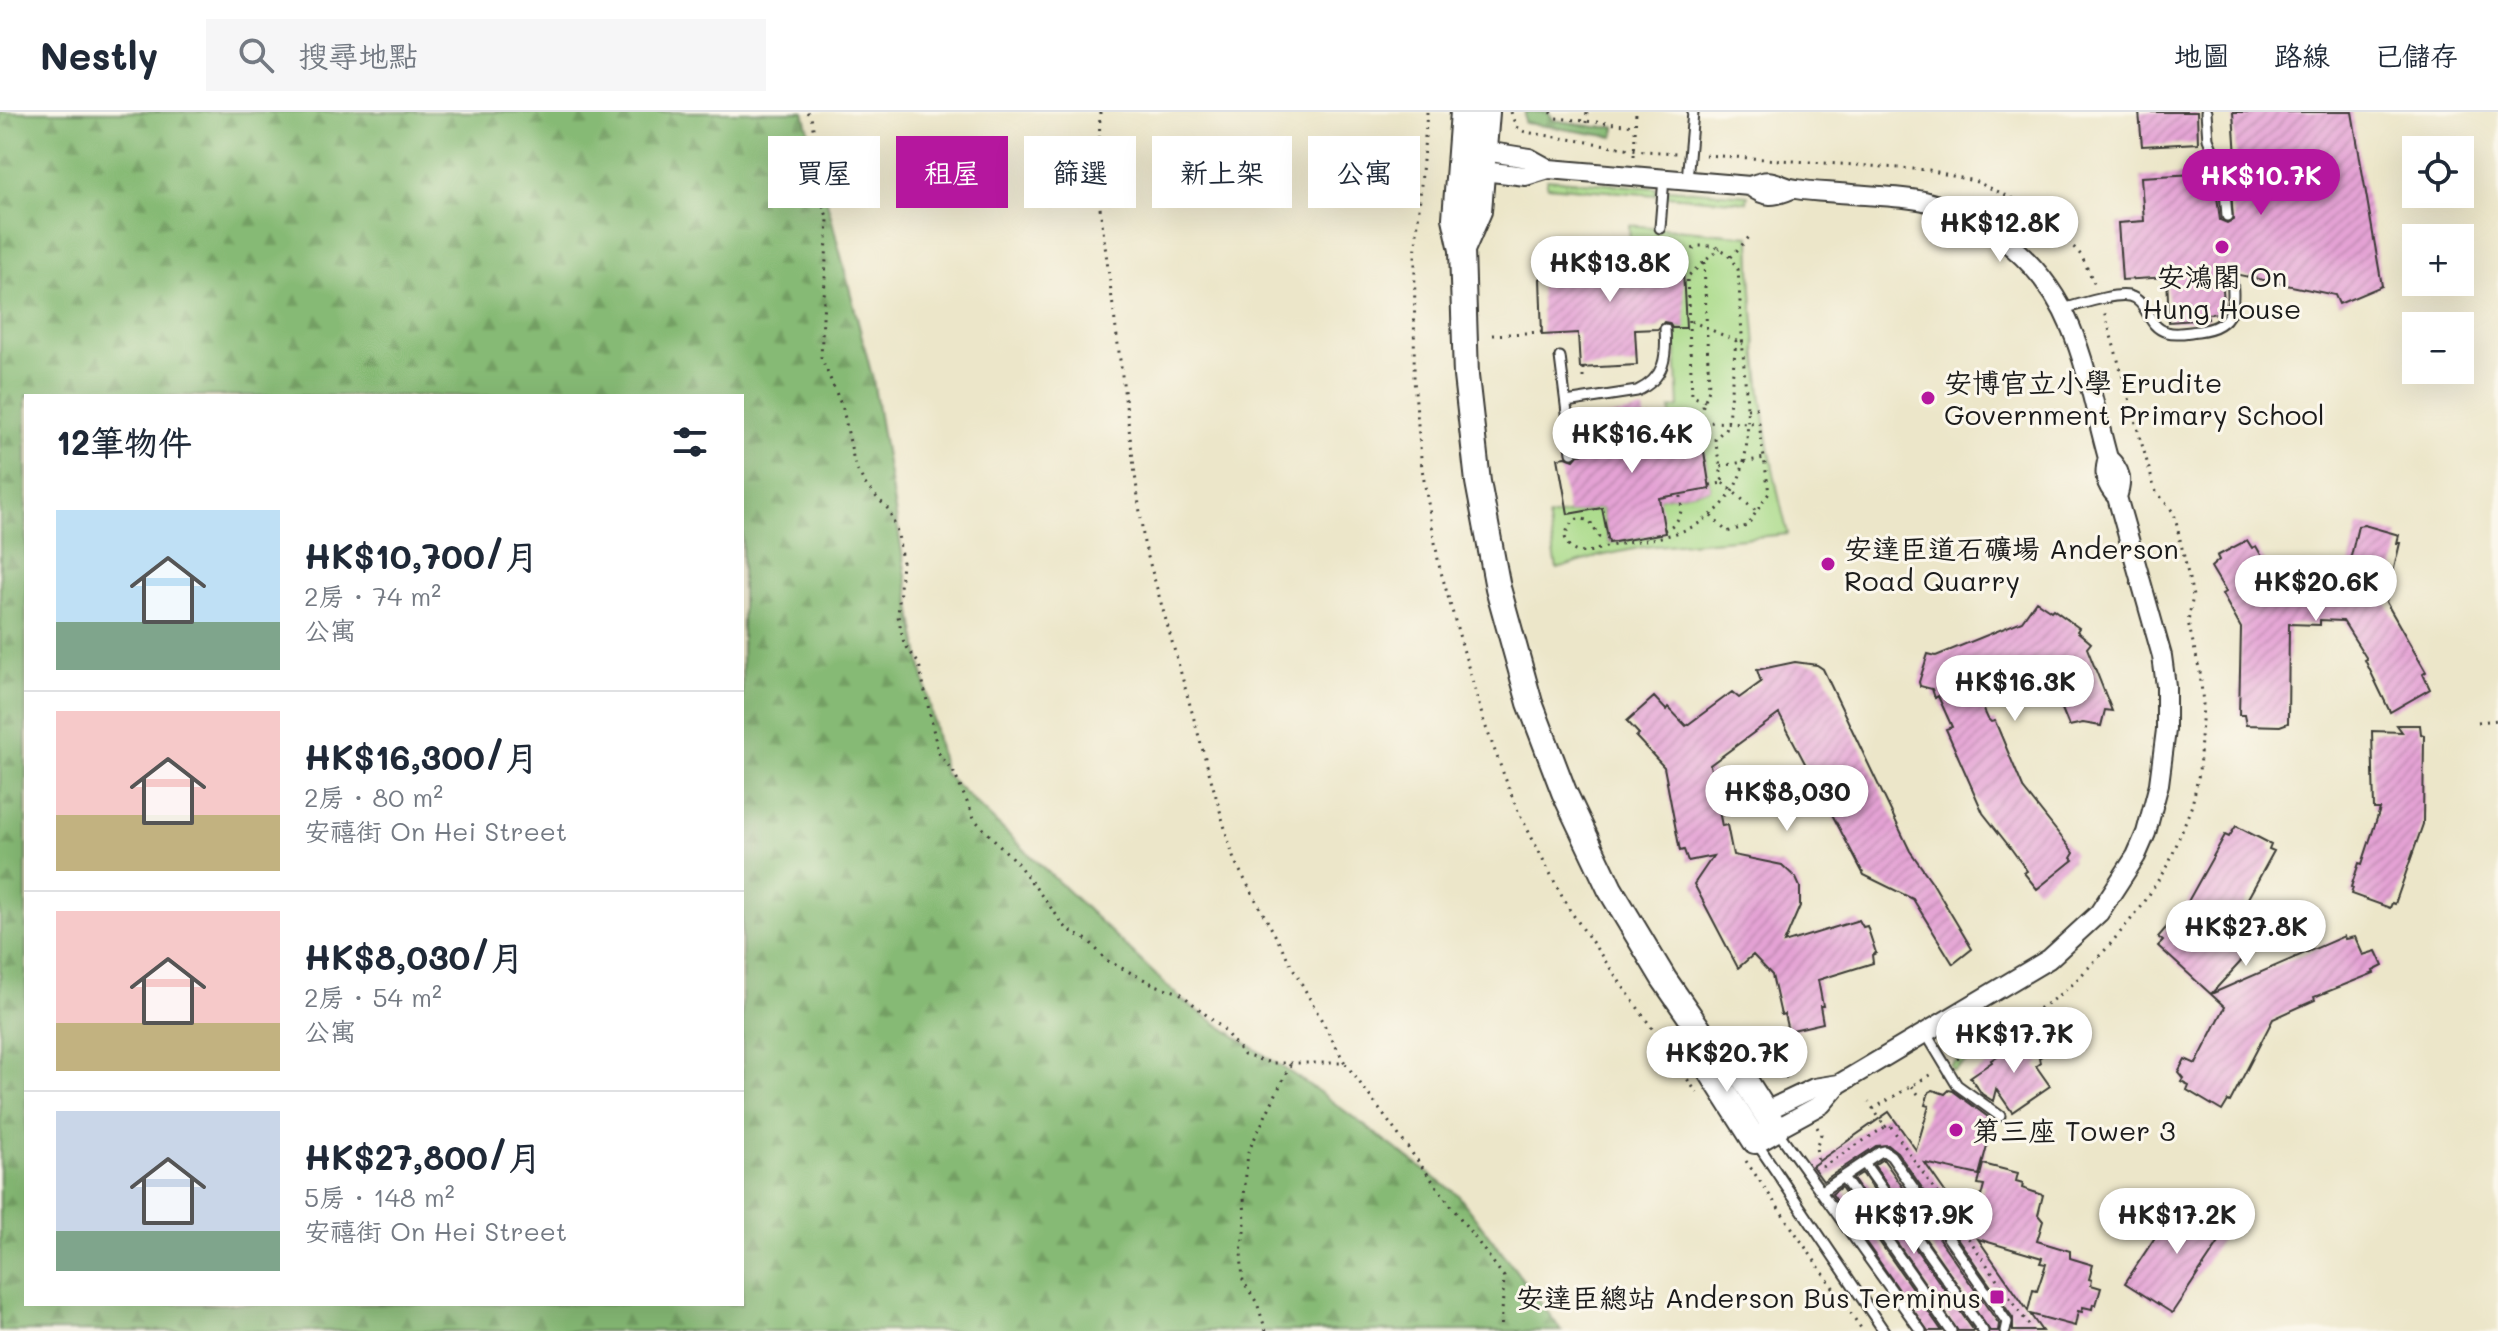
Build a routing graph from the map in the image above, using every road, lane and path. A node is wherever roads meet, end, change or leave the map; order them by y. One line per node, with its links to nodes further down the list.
1 (807, 112): 59 (path)
2 (1100, 112): 60 (path)
3 (1463, 112): 16 (street)
4 (1487, 112): 16 (street)
5 (1511, 112): 13 (path)
6 (1551, 112): 11 (path)
7 (1587, 112): 11 (path)
8 (1636, 112): 12 (path)
9 (1693, 112): 14 (lane)
10 (2206, 112): 19 (lane)
11 (1586, 123): 12 (path)
12 (1635, 126): 13 (path)
13 (1634, 149): 14 (path); 15 (path)
14 (1689, 154): 18 (lane); 27 (path)
15 (1633, 159)
16 (1472, 160): 17 (street); 70 (street)
17 (1664, 178): 18 (street); 20 (lane)
18 (1687, 180): 28 (street)
19 (2227, 216)
20 (1660, 228)
21 (1750, 236): 24 (path)
22 (1720, 248): 23 (path); 24 (path); 25 (path)
23 (1657, 254)
24 (1731, 257): 35 (path)
25 (1704, 262): 29 (path); 30 (path)
26 (2231, 273): 27 (lane)
27 (2102, 304): 28 (lane); 58 (path)
28 (2062, 309): 57 (street)
29 (1690, 321): 30 (path); 37 (path)
30 (1706, 328): 34 (path); 37 (path)
31 (1665, 329): 38 (lane)
32 (1542, 332): 33 (path)
33 (1492, 335)
34 (1736, 341): 35 (path); 41 (path)
35 (1743, 344): 40 (path)
36 (1560, 357): 38 (lane)
37 (1705, 401): 41 (path)
38 (1566, 402): 43 (lane)
39 (1762, 407): 40 (path)
40 (1747, 409): 42 (path)
41 (1727, 423): 42 (path); 46 (path)
42 (1748, 423): 44 (path); 45 (path)
43 (1572, 453)
44 (1765, 458): 45 (path); 51 (path)
45 (1745, 462): 46 (path); 50 (path)
46 (1720, 467): 47 (path)
47 (1723, 483): 48 (path); 50 (path)
48 (1710, 485)
49 (1680, 490): 53 (path)
50 (1732, 491): 51 (path); 52 (path)
51 (1757, 512): 52 (path)
52 (1710, 515): 54 (path)
53 (1664, 530)
54 (1608, 539)
55 (2498, 720): 56 (path)
56 (2478, 722)
57 (1925, 1032): 68 (lane); 70 (street)
58 (1952, 1061)
59 (1291, 1063): 60 (path); 75 (path)
60 (1345, 1063): 76 (path)
61 (1781, 1070): 63 (path)
62 (1938, 1070): 64 (path)
63 (1790, 1083)
64 (1912, 1086): 65 (path); 67 (path)
65 (1918, 1094)
66 (1869, 1102): 67 (path)
67 (1873, 1109): 69 (path)
68 (2000, 1116)
69 (1885, 1127): 71 (path); 83 (path)
70 (1762, 1133): 74 (lane); 77 (path); 78 (lane)
71 (1821, 1134)
72 (1864, 1163): 73 (lane); 81 (lane); 82 (lane)
73 (1843, 1177): 74 (lane); 80 (lane)
74 (1822, 1191): 79 (lane)
75 (1266, 1331)
76 (1501, 1331)
77 (1863, 1331)
78 (1884, 1331)
79 (1921, 1331)
80 (1951, 1331)
81 (1983, 1331)
82 (2005, 1331)
83 (2033, 1331)

